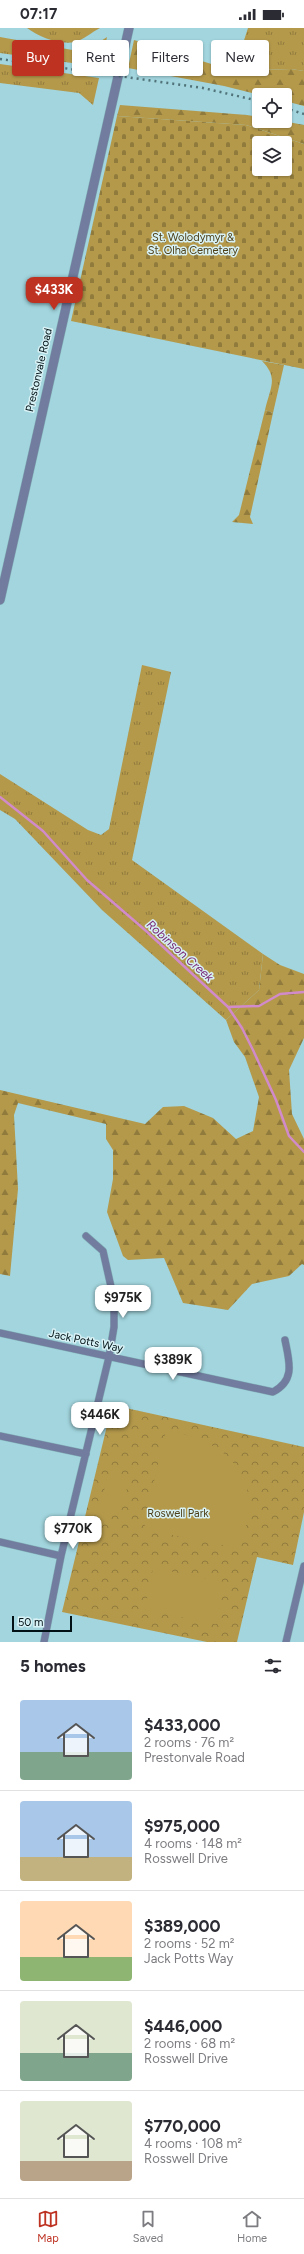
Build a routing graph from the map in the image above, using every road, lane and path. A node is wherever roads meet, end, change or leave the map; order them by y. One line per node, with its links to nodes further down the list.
1 (129, 28): 2 (street, Prestonvale Road)
2 (0, 600)
3 (86, 1236): 6 (street)
4 (0, 1333): 6 (street, Jack Potts Way)
5 (285, 1340): 6 (street, Jack Potts Way)
6 (110, 1357): 8 (street)
7 (0, 1436): 8 (street)
8 (86, 1454): 10 (street)
9 (0, 1542): 10 (street)
10 (61, 1556): 12 (street)
11 (304, 1566): 13 (street)
12 (44, 1642)
13 (286, 1642)

